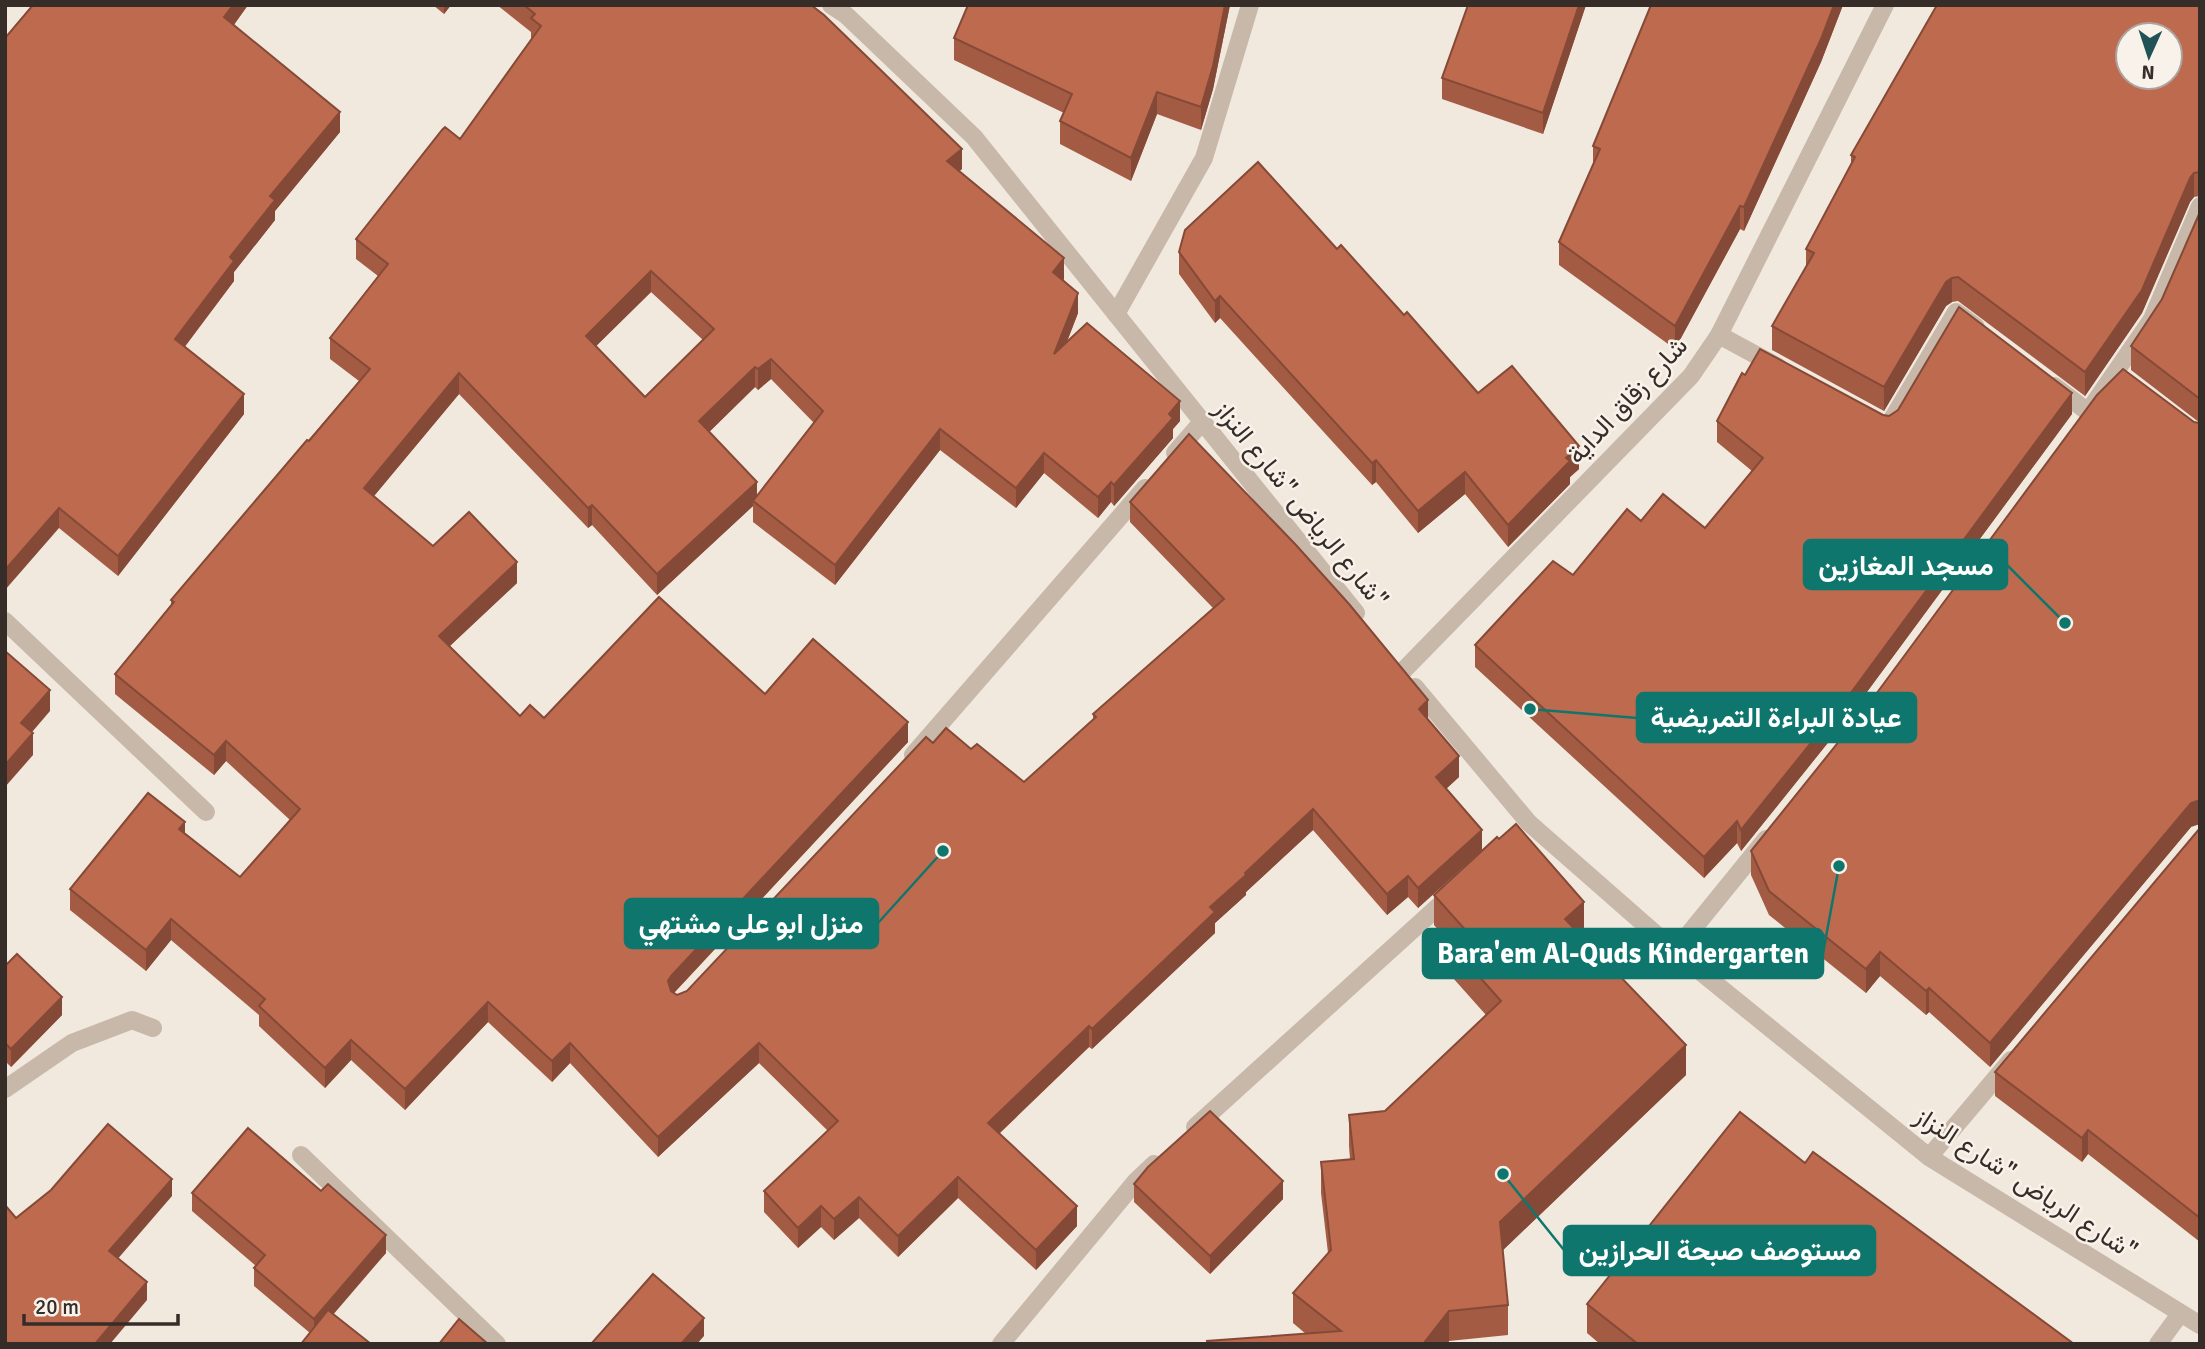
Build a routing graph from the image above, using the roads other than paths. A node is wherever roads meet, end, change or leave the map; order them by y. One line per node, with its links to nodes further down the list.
1 (831, 5): 5 (street, شارع الرياض "شارع النزاز")
2 (1250, 5): 5 (street)
3 (1885, 5): 6 (street, شارع زقاق الداية)
4 (2200, 206): 12 (street)
5 (1116, 314): 13 (street, شارع الرياض "شارع النزاز")
6 (1719, 335): 8 (street); 17 (street, شارع زقاق الداية)
7 (1989, 337): 11 (street)
8 (1791, 374)
9 (2044, 378): 12 (street)
10 (2133, 386): 12 (street)
11 (1864, 413)
12 (2084, 417)
13 (1202, 422): 15 (street, شارع الرياض "شارع النزاز"); 18 (street)
14 (5, 621): 19 (street)
15 (1366, 627)
16 (1389, 656): 17 (street, شارع الرياض "شارع النزاز")
17 (1402, 672): 22 (street, شارع الرياض "شارع النزاز")
18 (897, 773)
19 (206, 812)
20 (1779, 822): 22 (street)
21 (1467, 880): 30 (street)
22 (1675, 951): 27 (street, شارع الرياض "شارع النزاز")
23 (153, 1028): 25 (street)
24 (2025, 1043): 27 (street)
25 (5, 1089)
26 (301, 1155): 31 (street)
27 (1929, 1157): 28 (street, شارع الرياض "شارع النزاز")
28 (2180, 1314): 29 (street, شارع الرياض "شارع النزاز"); 32 (street)
29 (2200, 1325)
30 (1001, 1343)
31 (497, 1344)
32 (2158, 1344)

